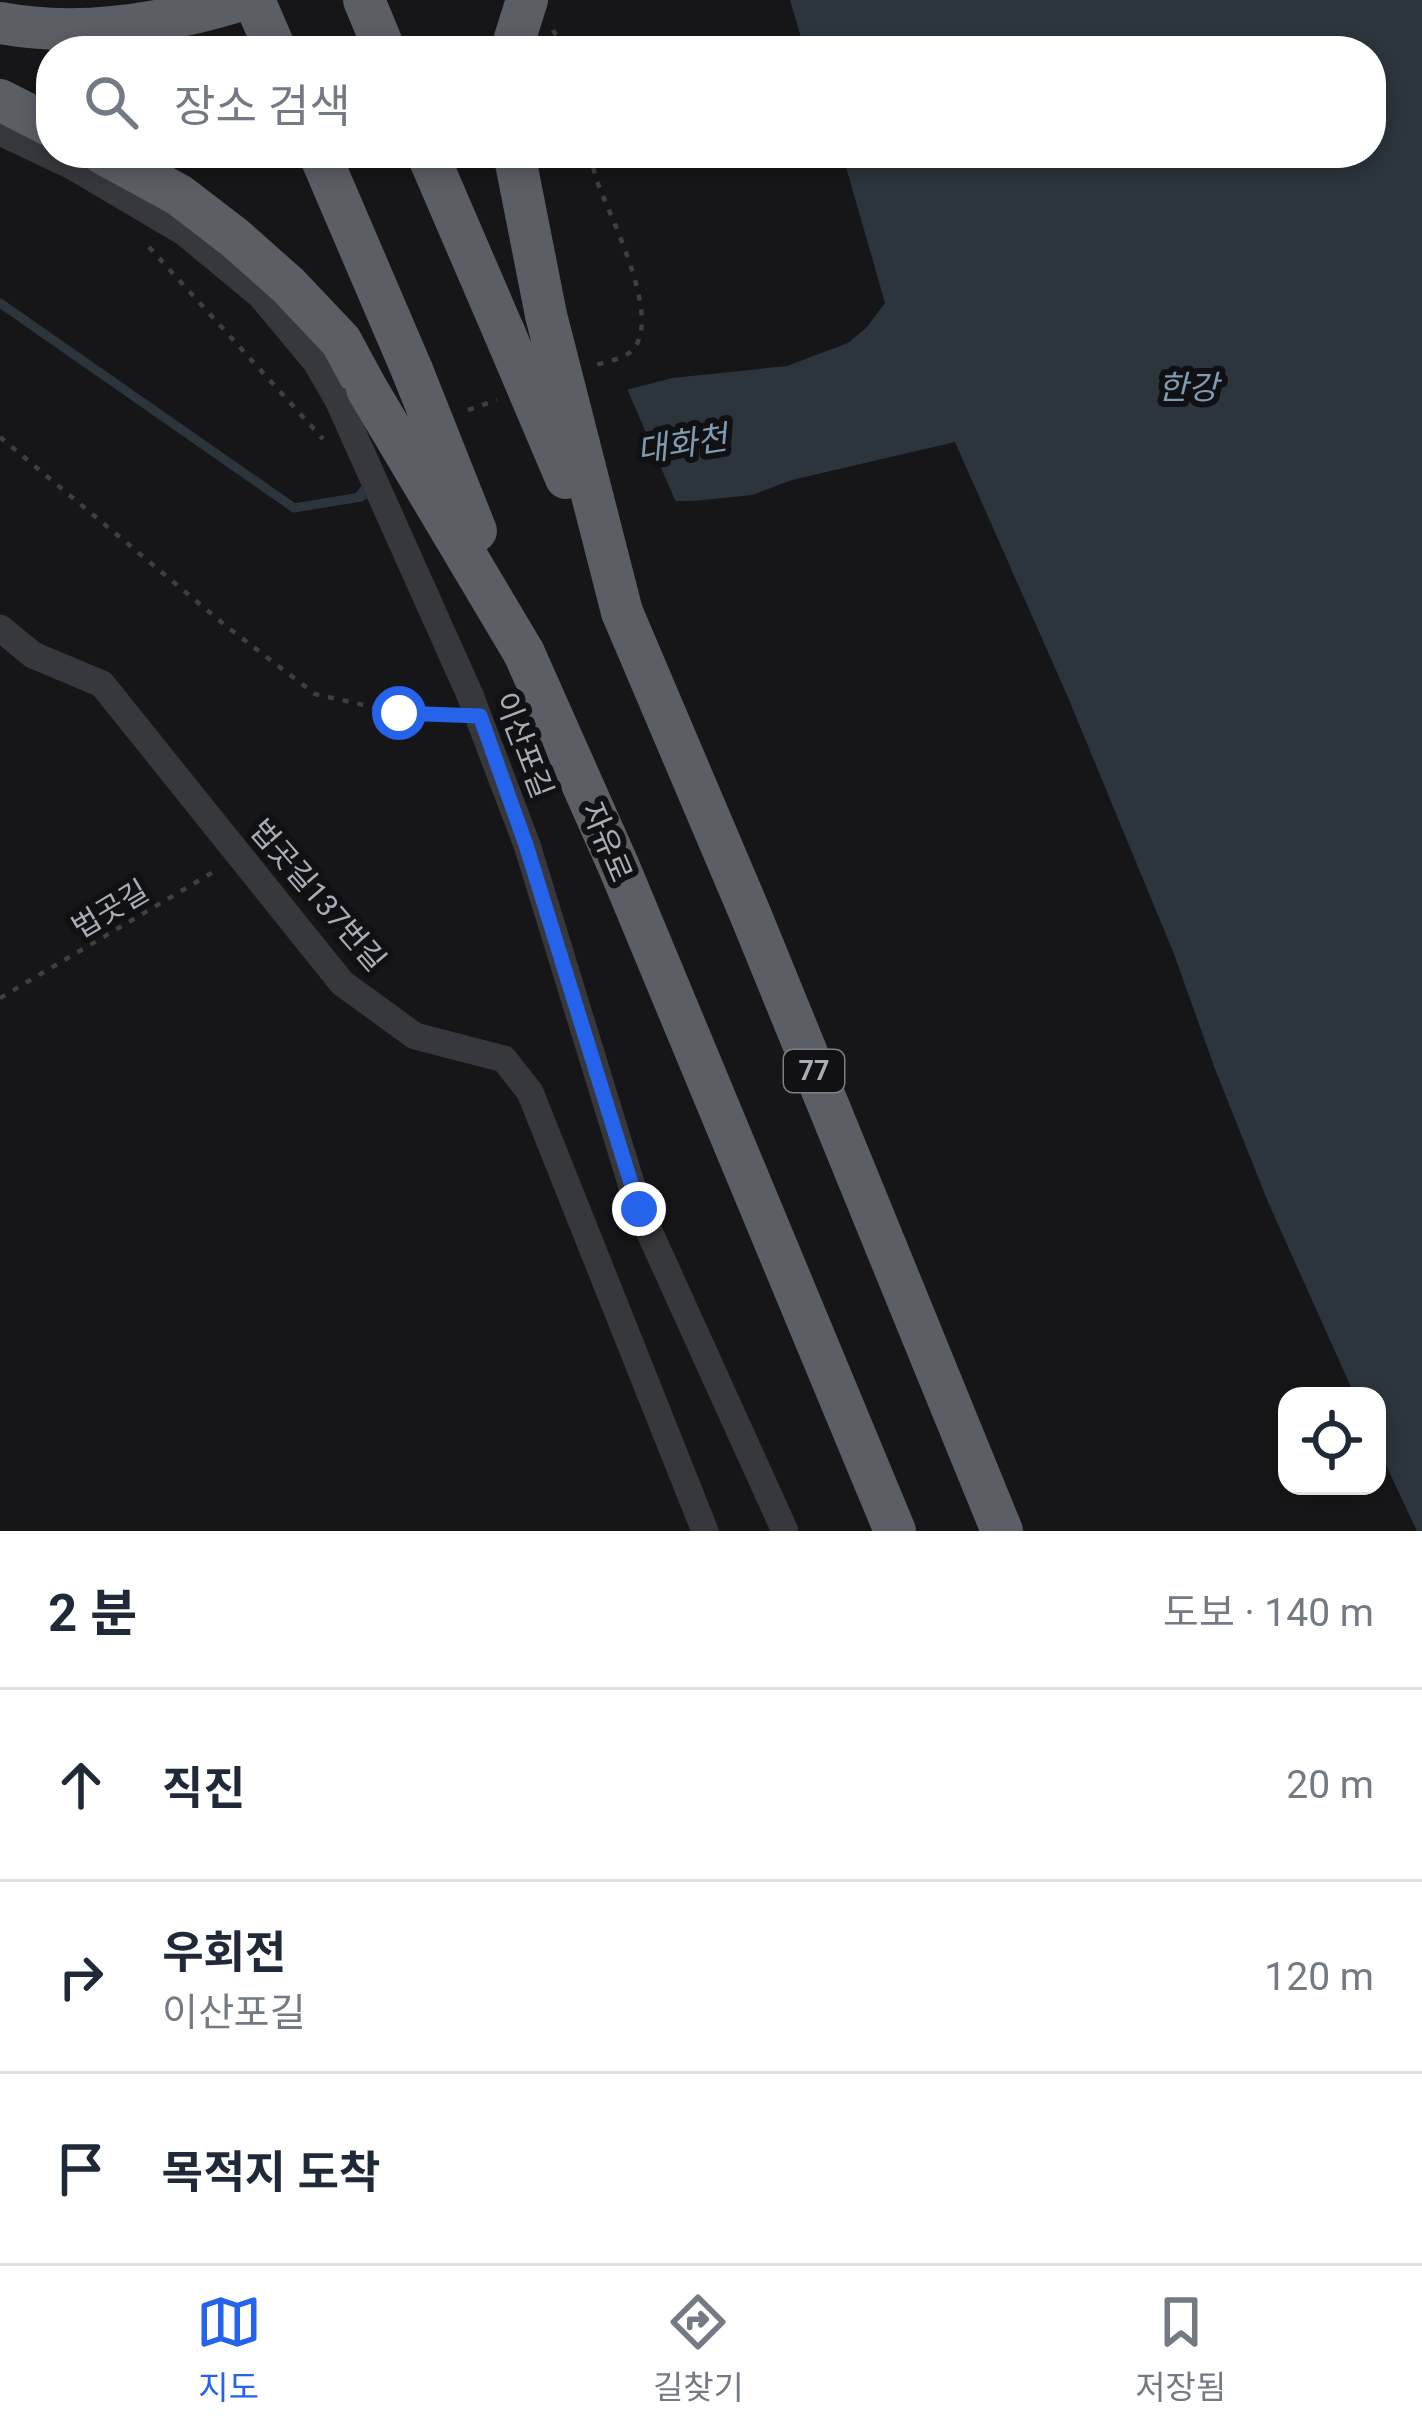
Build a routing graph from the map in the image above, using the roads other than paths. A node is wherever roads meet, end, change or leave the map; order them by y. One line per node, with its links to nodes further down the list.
1 (242, 0): 6 (highway)
2 (254, 0): 7 (highway)
3 (364, 0): 8 (highway)
4 (377, 0): 9 (highway)
5 (527, 0): 10 (highway)
6 (9, 25)
7 (270, 36)
8 (379, 36)
9 (383, 36)
10 (516, 36)
11 (0, 100): 12 (highway)
12 (36, 118)
13 (0, 132): 14 (street, 이산포길)
14 (36, 149)
15 (75, 168): 20 (street, 이산포길)
16 (130, 168): 20 (highway)
17 (326, 168): 23 (highway, 자유로, bridge)
18 (434, 168): 21 (highway, 77, bridge)
19 (517, 168): 21 (highway, bridge)
20 (353, 394): 23 (highway, bridge); 25 (street, 이산포길, bridge)
21 (622, 612): 27 (highway, 77)
22 (0, 628): 24 (street, 법곳길137번길)
23 (524, 653): 26 (highway, 자유로)
24 (705, 1531)
25 (785, 1531)
26 (895, 1531)
27 (1002, 1531)

